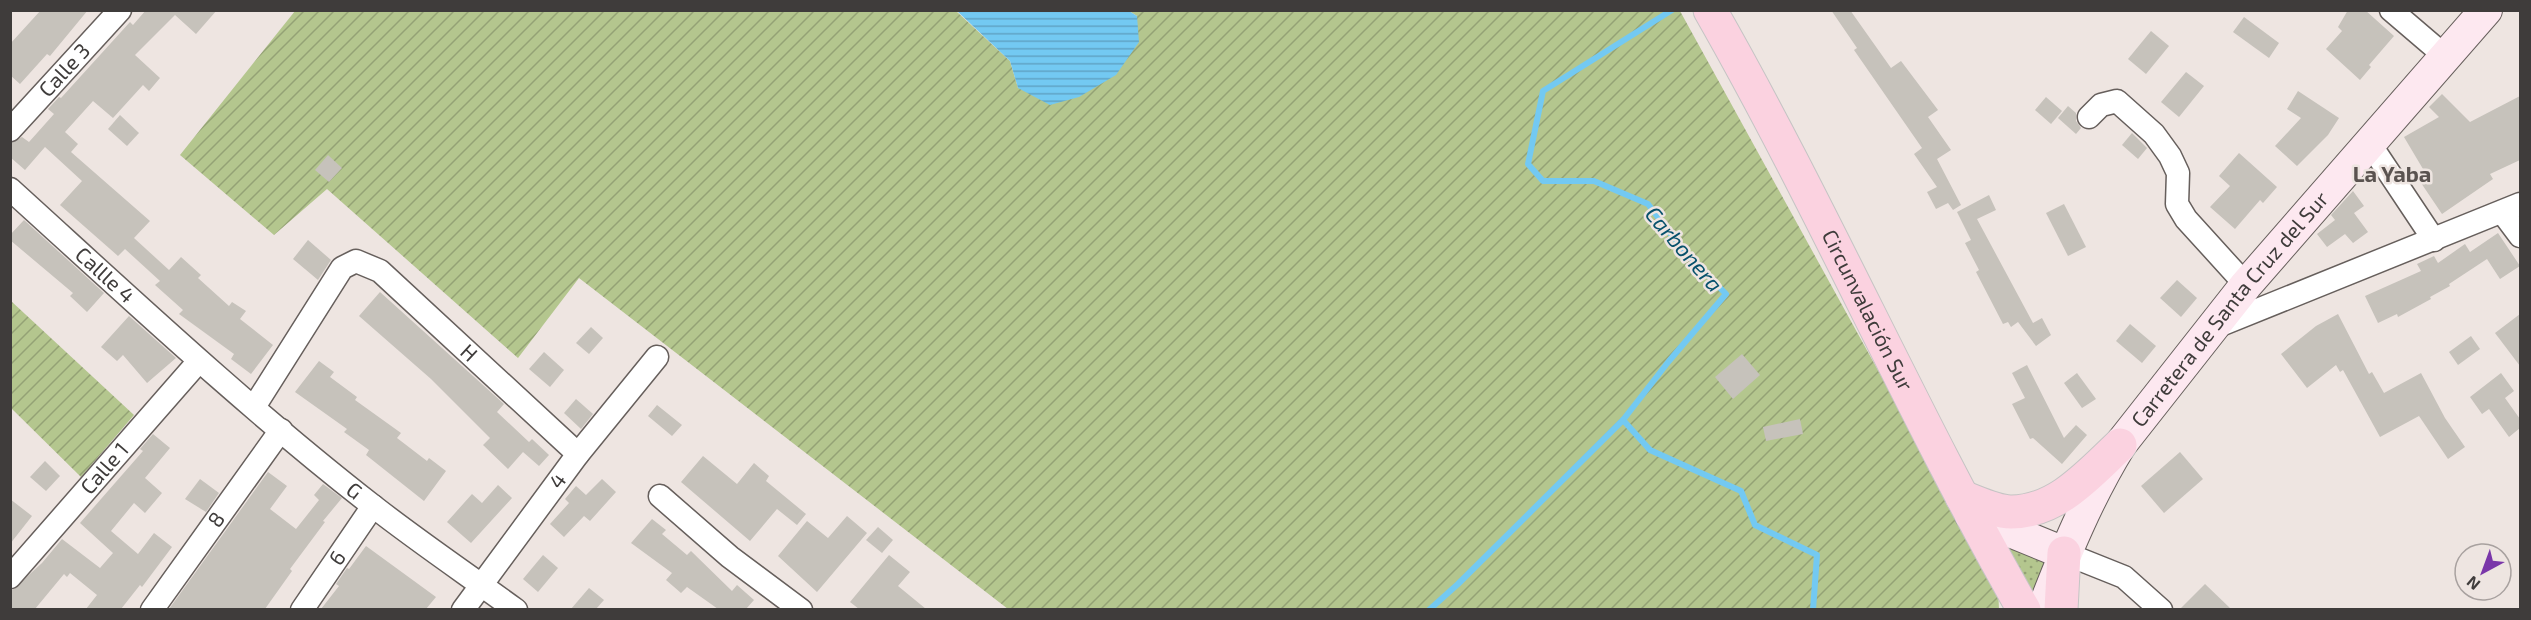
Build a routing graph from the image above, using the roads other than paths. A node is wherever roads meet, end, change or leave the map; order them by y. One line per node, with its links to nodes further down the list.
1 (120, 10): 7 (street, Calle 3)
2 (1710, 10): 23 (main road, Circunvalación Sur)
3 (2391, 10): 5 (street)
4 (2486, 10): 5 (main road, Carretera de Santa Cruz del Sur)
5 (2446, 57): 8 (main road, Carretera de Santa Cruz del Sur)
6 (2089, 117): 13 (street)
7 (10, 130)
8 (2370, 144): 12 (street); 13 (main road, Carretera de Santa Cruz del Sur)
9 (10, 189): 16 (street, Callle 4)
10 (2511, 208): 11 (street); 12 (street)
11 (2520, 236)
12 (2434, 240): 14 (street)
13 (2246, 285): 14 (main road, Carretera de Santa Cruz del Sur)
14 (2212, 329): 19 (main road, Carretera de Santa Cruz del Sur)
15 (657, 357): 20 (street, 4)
16 (199, 361): 17 (street, G); 25 (street, Calle 1)
17 (254, 407): 18 (street, G); 20 (street, H)
18 (281, 430): 22 (street, G); 29 (street, 8)
19 (2120, 445): 23 (main road); 24 (main road, Carretera de Santa Cruz del Sur)
20 (578, 454): 26 (street, 4)
21 (660, 496): 28 (street)
22 (373, 506): 26 (street, G); 30 (street, 6)
23 (1967, 506): 24 (main road); 27 (main road, Circunvalación Sur)
24 (2064, 553): 34 (main road, Carretera de Santa Cruz del Sur); 35 (main road); 36 (street)
25 (10, 577)
26 (482, 585): 31 (street, 4); 32 (street, G)
27 (2009, 595): 33 (main road, Circunvalación Sur)
28 (786, 605)
29 (152, 609)
30 (302, 609)
31 (464, 609)
32 (516, 609)
33 (2024, 609)
34 (2043, 609)
35 (2061, 609)
36 (2161, 609)

